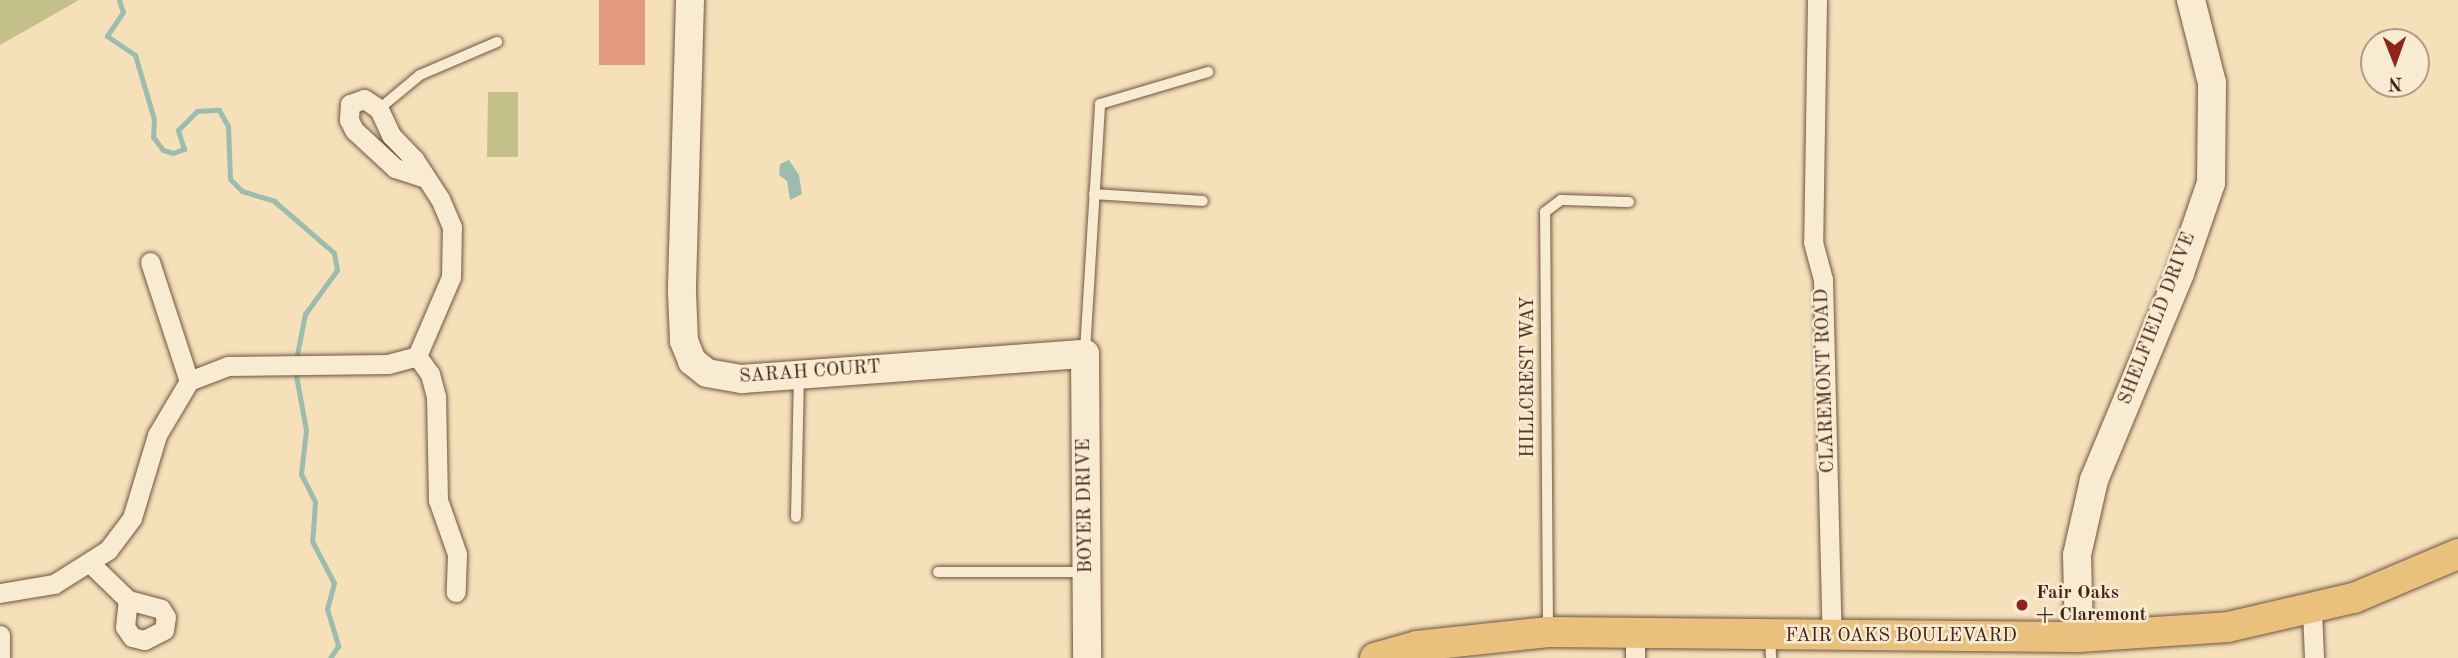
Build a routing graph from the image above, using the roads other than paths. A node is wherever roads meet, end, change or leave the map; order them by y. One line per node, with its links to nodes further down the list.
1 (690, 0): 14 (street, SARAH COURT)
2 (1817, 0): 27 (street, CLAREMONT ROAD)
3 (2191, 0): 28 (street, SHELFIELD DRIVE)
4 (498, 42): 6 (lane)
5 (1208, 72): 8 (lane)
6 (379, 108): 7 (street); 7 (street)
7 (422, 177): 13 (street)
8 (1094, 194): 9 (lane); 12 (lane)
9 (1203, 201)
10 (1629, 202): 25 (lane, HILLCREST WAY)
11 (150, 261): 15 (street)
12 (1085, 354): 14 (street, SARAH COURT); 20 (street, BOYER DRIVE)
13 (417, 356): 15 (street); 21 (street)
14 (799, 375): 16 (lane)
15 (189, 381): 18 (street)
16 (796, 517)
17 (2458, 554): 24 (main road, FAIR OAKS BOULEVARD)
18 (91, 564): 22 (street); 23 (street)
19 (939, 572): 20 (lane)
20 (1087, 572): 33 (street, BOYER DRIVE)
21 (456, 592)
22 (0, 593)
23 (128, 600)
24 (2312, 610): 28 (main road, FAIR OAKS BOULEVARD); 35 (street)
25 (1548, 632): 29 (main road, FAIR OAKS BOULEVARD); 34 (main road, FAIR OAKS BOULEVARD)
26 (0, 635): 32 (street)
27 (1832, 636): 30 (main road, FAIR OAKS BOULEVARD); 31 (main road, FAIR OAKS BOULEVARD)
28 (2079, 637): 31 (main road, FAIR OAKS BOULEVARD)
29 (1635, 645): 30 (main road, FAIR OAKS BOULEVARD)
30 (1771, 647)
31 (2044, 648)
32 (0, 658)
33 (1087, 658)
34 (1375, 658)
35 (2314, 658)

